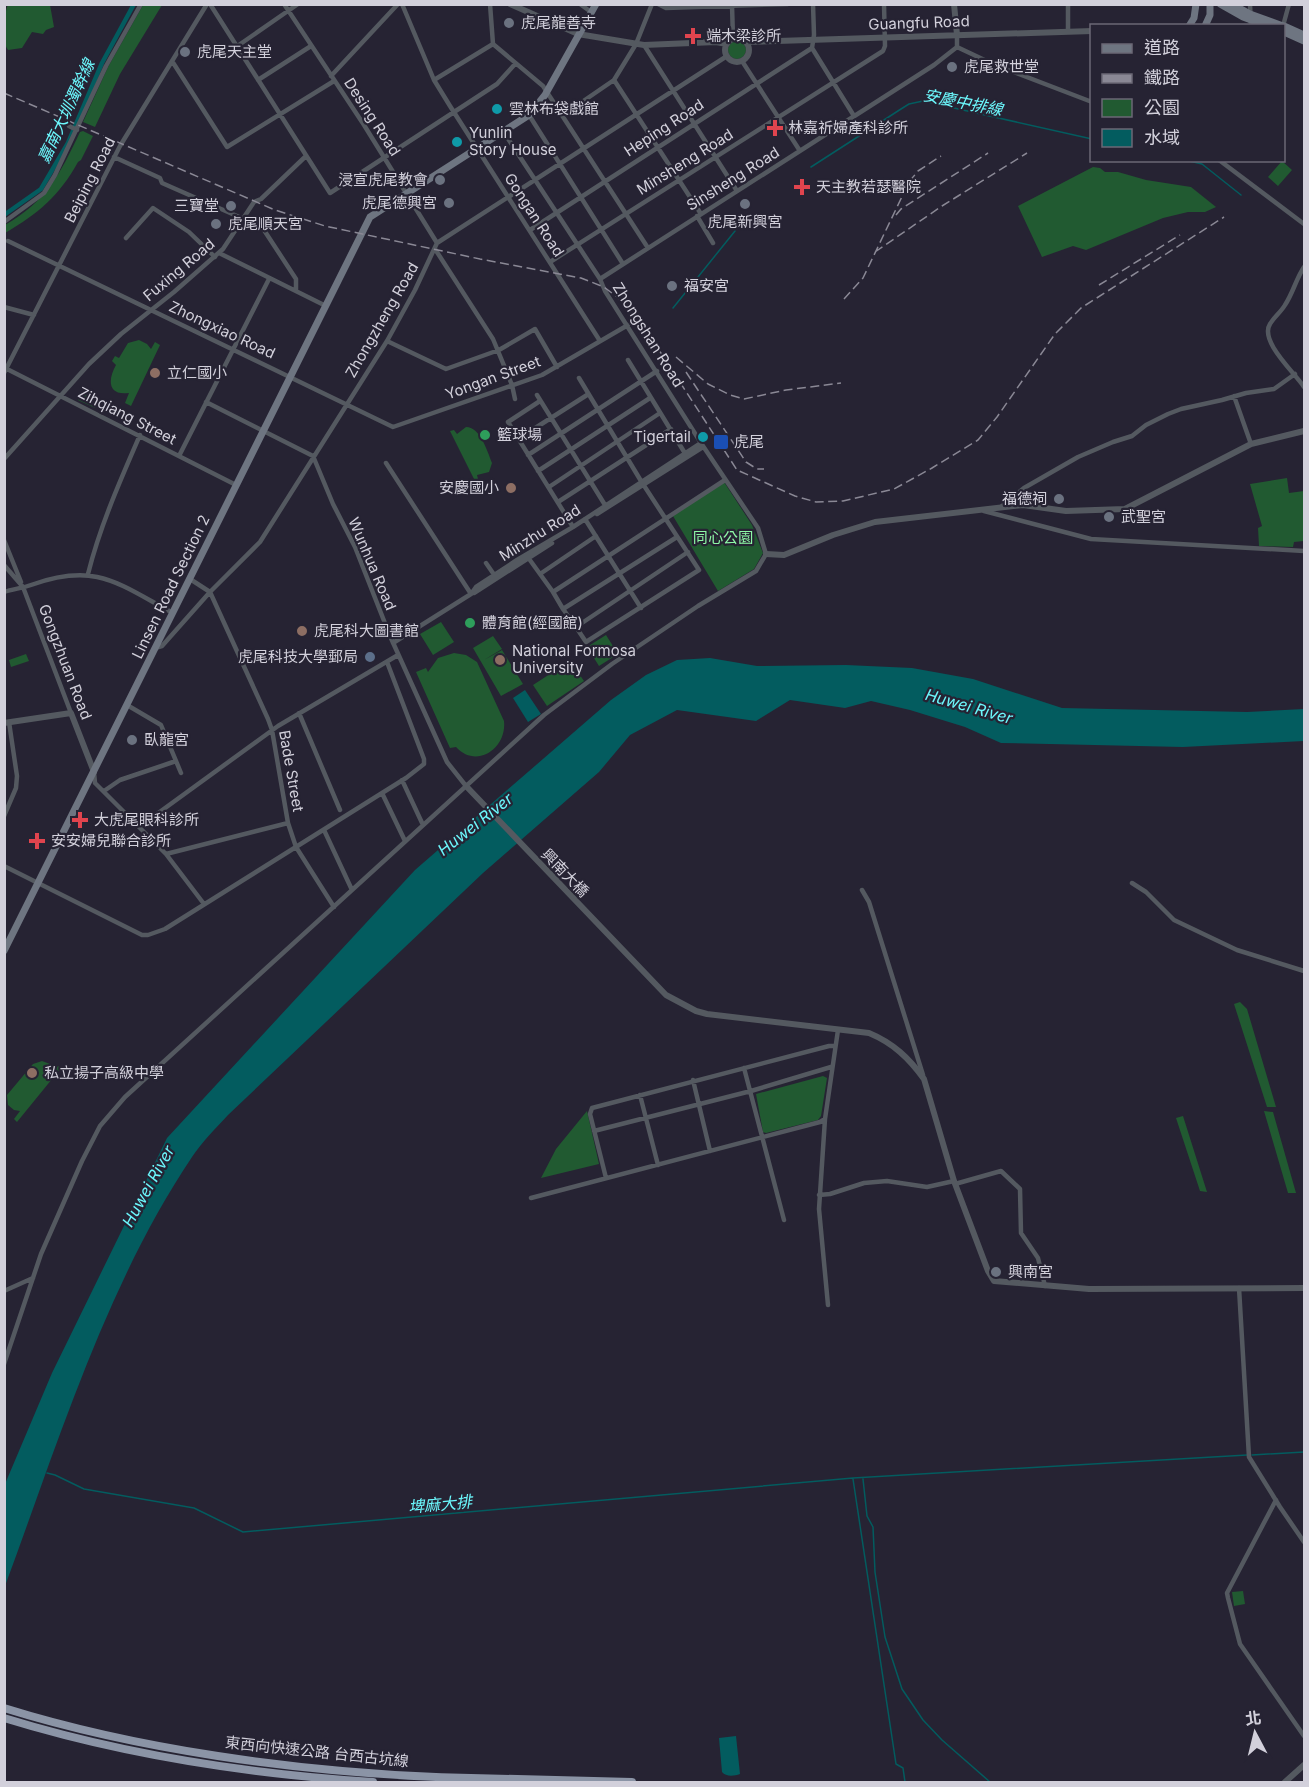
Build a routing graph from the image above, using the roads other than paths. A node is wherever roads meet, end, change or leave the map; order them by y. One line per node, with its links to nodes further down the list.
1 (141, 4): 73 (street)
2 (208, 4): 48 (street); 52 (street, Beiping Road)
3 (284, 4): 24 (street, Desing Road)
4 (298, 4): 24 (street)
5 (400, 4): 55 (street); 57 (street, Gongan Road)
6 (490, 4): 43 (street)
7 (510, 4): 35 (street)
8 (580, 4): 25 (street)
9 (596, 4): 25 (main road)
10 (652, 4): 44 (street)
11 (658, 4): 23 (street)
12 (788, 4): 23 (street)
13 (813, 4): 40 (street)
14 (884, 4): 38 (street)
15 (954, 4): 36 (street)
16 (1068, 4): 33 (street)
17 (1196, 4): 27 (main road)
18 (1210, 4): 28 (main road)
19 (1220, 4): 26 (main road)
20 (1232, 4): 26 (main road)
21 (1250, 4): 26 (street)
22 (1289, 4): 30 (street)
23 (732, 5): 39 (street)
24 (288, 11): 47 (street, Desing Road); 48 (street)
25 (591, 12): 35 (main road)
26 (1251, 20): 29 (main road)
27 (1190, 24)
28 (1206, 24)
29 (1272, 24)
30 (1284, 24)
31 (1285, 27): 37 (main road)
32 (1090, 31): 33 (street, Guangfu Road)
33 (1068, 32): 36 (street, Guangfu Road)
34 (1285, 32): 41 (main road)
35 (578, 34): 44 (street); 61 (main road)
36 (957, 35): 38 (street, Guangfu Road); 49 (street)
37 (1305, 35)
38 (886, 37): 40 (street, Guangfu Road); 60 (street, Minsheng Road)
39 (733, 38): 42 (street, Guangfu Road); 45 (street)
40 (813, 40): 42 (street, Guangfu Road); 50 (street)
41 (1305, 41)
42 (747, 42): 53 (street)
43 (493, 44): 54 (street); 57 (street)
44 (636, 44): 46 (street); 58 (street)
45 (727, 44): 46 (street); 51 (street)
46 (644, 45): 62 (street)
47 (311, 46): 55 (street, Desing Road); 56 (street)
48 (236, 47): 56 (street)
49 (957, 47): 63 (street); 70 (street, Sinsheng Road)
50 (812, 48): 59 (street, Heping Road); 60 (street)
51 (727, 56): 53 (street); 62 (street)
52 (172, 61): 65 (street); 80 (street, Beiping Road)
53 (742, 61): 59 (street)
54 (516, 64): 61 (street); 64 (street)
55 (333, 79): 65 (street); 82 (street, Desing Road)
56 (258, 80): 65 (street)
57 (434, 80): 64 (street, Gongan Road)
58 (614, 80): 66 (street); 68 (street)
59 (757, 83): 69 (street); 71 (street, Heping Road)
60 (833, 83): 69 (street, Minsheng Road); 70 (street)
61 (547, 91): 67 (main road); 68 (street)
62 (674, 91): 66 (street); 71 (street)
63 (1090, 101)
64 (454, 113): 76 (street, Gongan Road); 82 (street)
65 (280, 114): 79 (street)
66 (636, 114): 75 (street); 77 (street)
67 (529, 115): 74 (main road, Linsen Road Section 2); 84 (street)
68 (563, 115): 77 (street)
69 (778, 117): 78 (street); 81 (street, Minsheng Road)
70 (854, 117): 78 (street, Sinsheng Road)
71 (694, 123): 75 (street, Heping Road); 81 (street)
72 (69, 126): 73 (street)
73 (77, 130): 96 (street)
74 (503, 131): 76 (main road, Linsen Road Section 2); 85 (street, Zhongshan Road)
75 (657, 147): 86 (street, Heping Road); 87 (street)
76 (476, 148): 89 (main road, Linsen Road Section 2); 91 (street, Gongan Road)
77 (584, 148): 84 (street); 86 (street)
78 (800, 151): 88 (street, Sinsheng Road)
79 (306, 156): 82 (street); 95 (street, Fuxing Road)
80 (114, 157): 95 (street); 109 (street, Beiping Road)
81 (715, 157): 87 (street, Minsheng Road); 88 (street)
82 (385, 159): 89 (street, Desing Road)
83 (1222, 162): 97 (street)
84 (560, 163): 85 (street); 90 (street)
85 (536, 179): 91 (street); 92 (street, Zhongshan Road)
86 (605, 180): 90 (street, Heping Road); 93 (street)
87 (678, 181): 93 (street, Minsheng Road); 94 (street)
88 (737, 191): 94 (street, Sinsheng Road)
89 (406, 193): 104 (street, Desing Road); 114 (main road, Linsen Road Section 2)
90 (581, 196): 92 (street, Heping Road); 98 (street)
91 (508, 198): 99 (street, Gongan Road); 104 (street)
92 (557, 212): 99 (street, Heping Road); 103 (street, Zhongshan Road)
93 (626, 213): 98 (street, Minsheng Road); 105 (street)
94 (699, 215): 102 (street); 105 (street, Sinsheng Road)
95 (242, 219): 106 (street, Fuxing Road); 113 (street)
96 (4, 222)
97 (1305, 224)
98 (601, 229): 103 (street, Minsheng Road); 108 (street)
99 (530, 230): 107 (street, Gongan Road)
100 (126, 238): 106 (street)
101 (8, 241): 109 (street, Zhongxiao Road)
102 (713, 243)
103 (578, 244): 107 (street, Minsheng Road); 112 (street, Zhongshan Road)
104 (436, 246): 119 (street, Zhongzheng Road); 122 (street, Desing Road)
105 (648, 248): 108 (street, Sinsheng Road)
106 (217, 255): 111 (street); 116 (street, Fuxing Road)
107 (550, 262): 120 (street, Gongan Road)
108 (623, 264): 112 (street, Sinsheng Road)
109 (59, 266): 116 (street, Zhongxiao Road); 117 (street, Beiping Road)
110 (1305, 267): 127 (street)
111 (269, 279): 113 (street); 121 (street)
112 (600, 279): 118 (street, Zhongshan Road)
113 (296, 291): 114 (street)
114 (326, 306): 128 (main road, Linsen Road Section 2)
115 (4, 307): 117 (street)
116 (151, 310): 121 (street, Zhongxiao Road); 135 (street, Fuxing Road)
117 (34, 315): 125 (street, Beiping Road)
118 (628, 325): 120 (street, Yongan Street); 126 (street, Zhongshan Road)
119 (387, 340): 122 (street); 141 (street, Zhongzheng Road)
120 (600, 340): 124 (street, Yongan Street)
121 (234, 349): 128 (street, Zhongxiao Road); 140 (street)
122 (499, 350): 124 (street); 131 (street, Desing Road)
123 (628, 360): 130 (street)
124 (557, 367): 131 (street, Yongan Street)
125 (6, 371): 135 (street, Zihqiang Street)
126 (657, 371): 130 (street); 155 (street, Zhongshan Road)
127 (1295, 374): 132 (street); 136 (street)
128 (291, 376): 141 (street, Zhongxiao Road); 148 (main road, Linsen Road Section 2)
129 (579, 378): 134 (street)
130 (641, 382): 137 (street); 142 (street)
131 (512, 385): 138 (street, Desing Road); 146 (street, Yongan Street)
132 (1305, 387)
133 (537, 395): 139 (street)
134 (587, 395): 142 (street); 144 (street)
135 (60, 396): 151 (street, Zihqiang Street); 162 (street, Fuxing Road)
136 (1234, 396): 154 (street); 173 (street)
137 (650, 398): 143 (street); 145 (street)
138 (515, 399)
139 (540, 401): 144 (street); 152 (street)
140 (207, 402): 148 (street); 159 (street)
141 (345, 405): 146 (street, Zhongxiao Road); 160 (street, Zhongzheng Road)
142 (598, 410): 145 (street); 150 (street)
143 (660, 413): 147 (street); 153 (street)
144 (550, 419): 150 (street); 152 (street)
145 (608, 426): 153 (street); 156 (street)
146 (393, 427)
147 (671, 429): 158 (street); 161 (street)
148 (264, 430): 160 (street); 169 (main road, Linsen Road Section 2)
149 (1305, 431): 154 (street)
150 (561, 434): 156 (street); 157 (street)
151 (140, 435): 159 (street, Zihqiang Street); 188 (street)
152 (519, 439): 157 (street)
153 (617, 441): 161 (street); 164 (street)
154 (1251, 444): 173 (street)
155 (702, 445): 158 (street, Minzhu Road); 167 (street, Zhongshan Road)
156 (571, 450): 164 (street); 165 (street)
157 (528, 455): 165 (street)
158 (686, 455): 168 (street, Minzhu Road)
159 (179, 456): 169 (street, Zihqiang Street)
160 (313, 456): 195 (street, Zhongzheng Road); 203 (street, Wunhua Road)
161 (628, 457): 166 (street); 168 (street)
162 (4, 459)
163 (386, 463): 198 (street)
164 (580, 465): 166 (street); 170 (street)
165 (538, 471): 170 (street)
166 (590, 480): 171 (street); 172 (street)
167 (725, 480): 175 (street); 183 (street, Zhongshan Road)
168 (642, 483): 172 (street, Minzhu Road); 175 (street); 176 (street)
169 (236, 484): 192 (main road, Linsen Road Section 2)
170 (549, 487): 171 (street)
171 (558, 502): 177 (street)
172 (605, 504): 176 (street, Minzhu Road)
173 (1001, 507): 174 (street)
174 (977, 510): 181 (street); 183 (street)
175 (665, 519): 179 (street); 184 (street)
176 (586, 520): 177 (street, Minzhu Road); 178 (street); 185 (street)
177 (573, 527): 185 (street, Minzhu Road)
178 (596, 536): 184 (street); 189 (street)
179 (677, 537): 182 (street); 190 (street)
180 (4, 540): 193 (street)
181 (1305, 551)
182 (688, 552): 197 (street); 199 (street)
183 (766, 554): 216 (street)
184 (609, 555): 190 (street); 196 (street)
185 (527, 556): 189 (street); 191 (street, Minzhu Road)
186 (486, 563): 191 (street)
187 (4, 565): 193 (street, Gongzhuan Road)
188 (88, 574): 193 (street); 201 (street)
189 (540, 574): 196 (street)
190 (620, 574): 197 (street); 200 (street)
191 (495, 577): 198 (street, Minzhu Road)
192 (190, 579): 195 (street); 201 (main road, Linsen Road Section 2)
193 (22, 587): 194 (street); 208 (street, Gongzhuan Road)
194 (4, 592)
195 (210, 592): 204 (street, Zhongzheng Road); 211 (street, Bade Street)
196 (553, 592): 200 (street)
197 (631, 592): 199 (street); 202 (street)
198 (471, 594): 203 (street, Minzhu Road)
199 (641, 608): 202 (street)
200 (563, 609): 202 (street)
201 (173, 613): 204 (main road, Linsen Road Section 2)
202 (576, 627)
203 (393, 643): 205 (street, Wunhua Road)
204 (155, 648): 207 (main road, Linsen Road Section 2)
205 (398, 654): 206 (street); 216 (street, Wunhua Road)
206 (387, 662): 209 (street); 215 (street)
207 (127, 705): 212 (street); 213 (main road, Linsen Road Section 2)
208 (71, 713): 210 (street); 213 (street, Gongzhuan Road)
209 (298, 713): 211 (street); 219 (street)
210 (7, 723): 220 (street)
211 (272, 730): 221 (street, Bade Street); 223 (street)
212 (176, 761): 214 (street); 217 (street)
213 (94, 772): 217 (street); 230 (main road, Linsen Road Section 2)
214 (181, 773)
215 (402, 780): 218 (street); 222 (street)
216 (466, 786): 222 (street); 237 (street, 興南大橋)
217 (104, 791): 223 (street)
218 (382, 792): 224 (street); 225 (street)
219 (340, 810)
220 (4, 816)
221 (288, 823): 226 (street, Bade Street); 227 (street)
222 (423, 825): 225 (street)
223 (139, 827): 227 (street)
224 (324, 830): 226 (street); 231 (street)
225 (405, 841): 231 (street)
226 (296, 847): 233 (street); 234 (street, Bade Street)
227 (166, 854): 233 (street)
228 (4, 866): 230 (street)
229 (1132, 883): 236 (street)
230 (38, 884): 233 (street); 235 (main road, Linsen Road Section 2)
231 (352, 890): 234 (street)
232 (862, 890): 241 (street)
233 (204, 904)
234 (334, 907): 257 (street)
235 (4, 951)
236 (1305, 971)
237 (838, 1030): 238 (street); 241 (street, 興南大橋)
238 (835, 1046): 239 (street); 240 (street)
239 (831, 1067): 243 (street); 247 (street)
240 (744, 1068): 242 (street); 243 (street)
241 (924, 1079): 253 (street)
242 (693, 1080): 244 (street); 245 (street)
243 (751, 1091): 245 (street); 249 (street)
244 (640, 1095): 246 (street); 248 (street)
245 (699, 1104): 246 (street); 250 (street)
246 (646, 1118): 248 (street); 251 (street)
247 (825, 1119): 249 (street); 254 (street)
248 (594, 1131): 252 (street)
249 (762, 1137): 250 (street); 256 (street)
250 (710, 1151): 251 (street)
251 (658, 1165): 252 (street)
252 (606, 1178): 255 (street)
253 (954, 1182): 254 (street); 258 (street); 258 (street)
254 (819, 1195): 262 (street)
255 (531, 1198)
256 (784, 1220)
257 (33, 1278): 261 (street); 263 (street)
258 (1045, 1286): 259 (street)
259 (1239, 1288): 260 (street); 264 (street)
260 (1305, 1288)
261 (4, 1291)
262 (828, 1305)
263 (4, 1364)
264 (1276, 1500): 265 (street); 268 (street)
265 (1305, 1542)
266 (4, 1708): 271 (highway, 東西向快速公路 台西古坑線)
267 (4, 1718): 270 (highway, 東西向快速公路 台西古坑線)
268 (1305, 1736)
269 (1305, 1765): 272 (street)
270 (373, 1782)
271 (632, 1782)
272 (1285, 1782)

